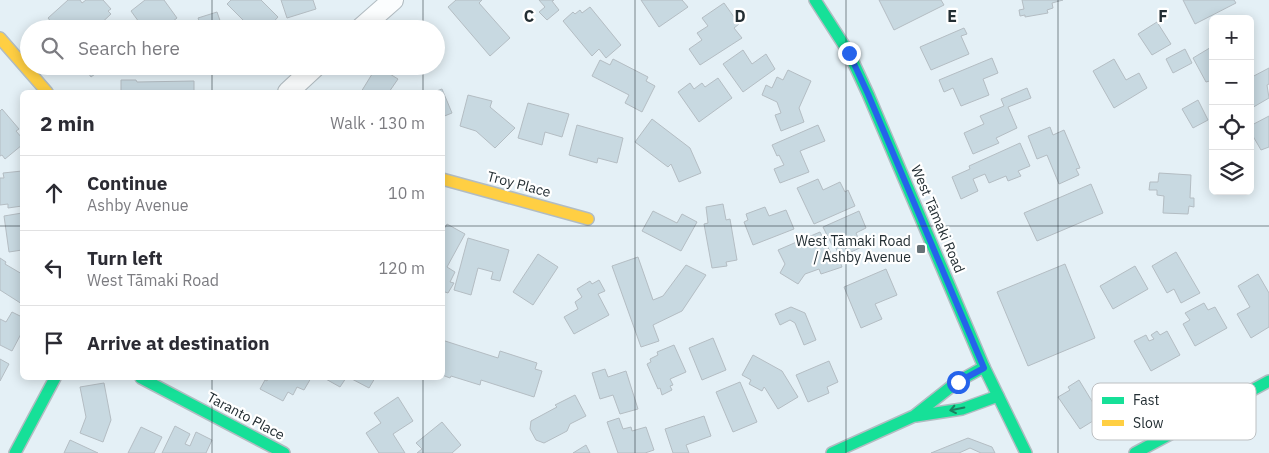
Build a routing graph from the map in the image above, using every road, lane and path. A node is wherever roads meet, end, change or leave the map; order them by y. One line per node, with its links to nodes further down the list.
1 (393, 0): 3 (street)
2 (814, 0): 12 (street, West Tāmaki Road)
3 (370, 20)
4 (0, 38): 5 (street)
5 (20, 61)
6 (32, 75): 8 (street)
7 (306, 75): 9 (street)
8 (44, 90)
9 (290, 90)
10 (445, 180): 11 (street, Troy Place)
11 (588, 219)
12 (984, 368): 17 (street, West Tāmaki Road); 18 (street)
13 (54, 380): 20 (street)
14 (146, 380): 21 (street, Taranto Place)
15 (1269, 381): 16 (street)
16 (1256, 388)
17 (998, 396): 18 (street, one-way to 18); 23 (street, West Tāmaki Road)
18 (914, 416): 22 (street)
19 (1159, 440): 24 (street)
20 (15, 453)
21 (284, 453)
22 (832, 453)
23 (1026, 453)
24 (1135, 453)

